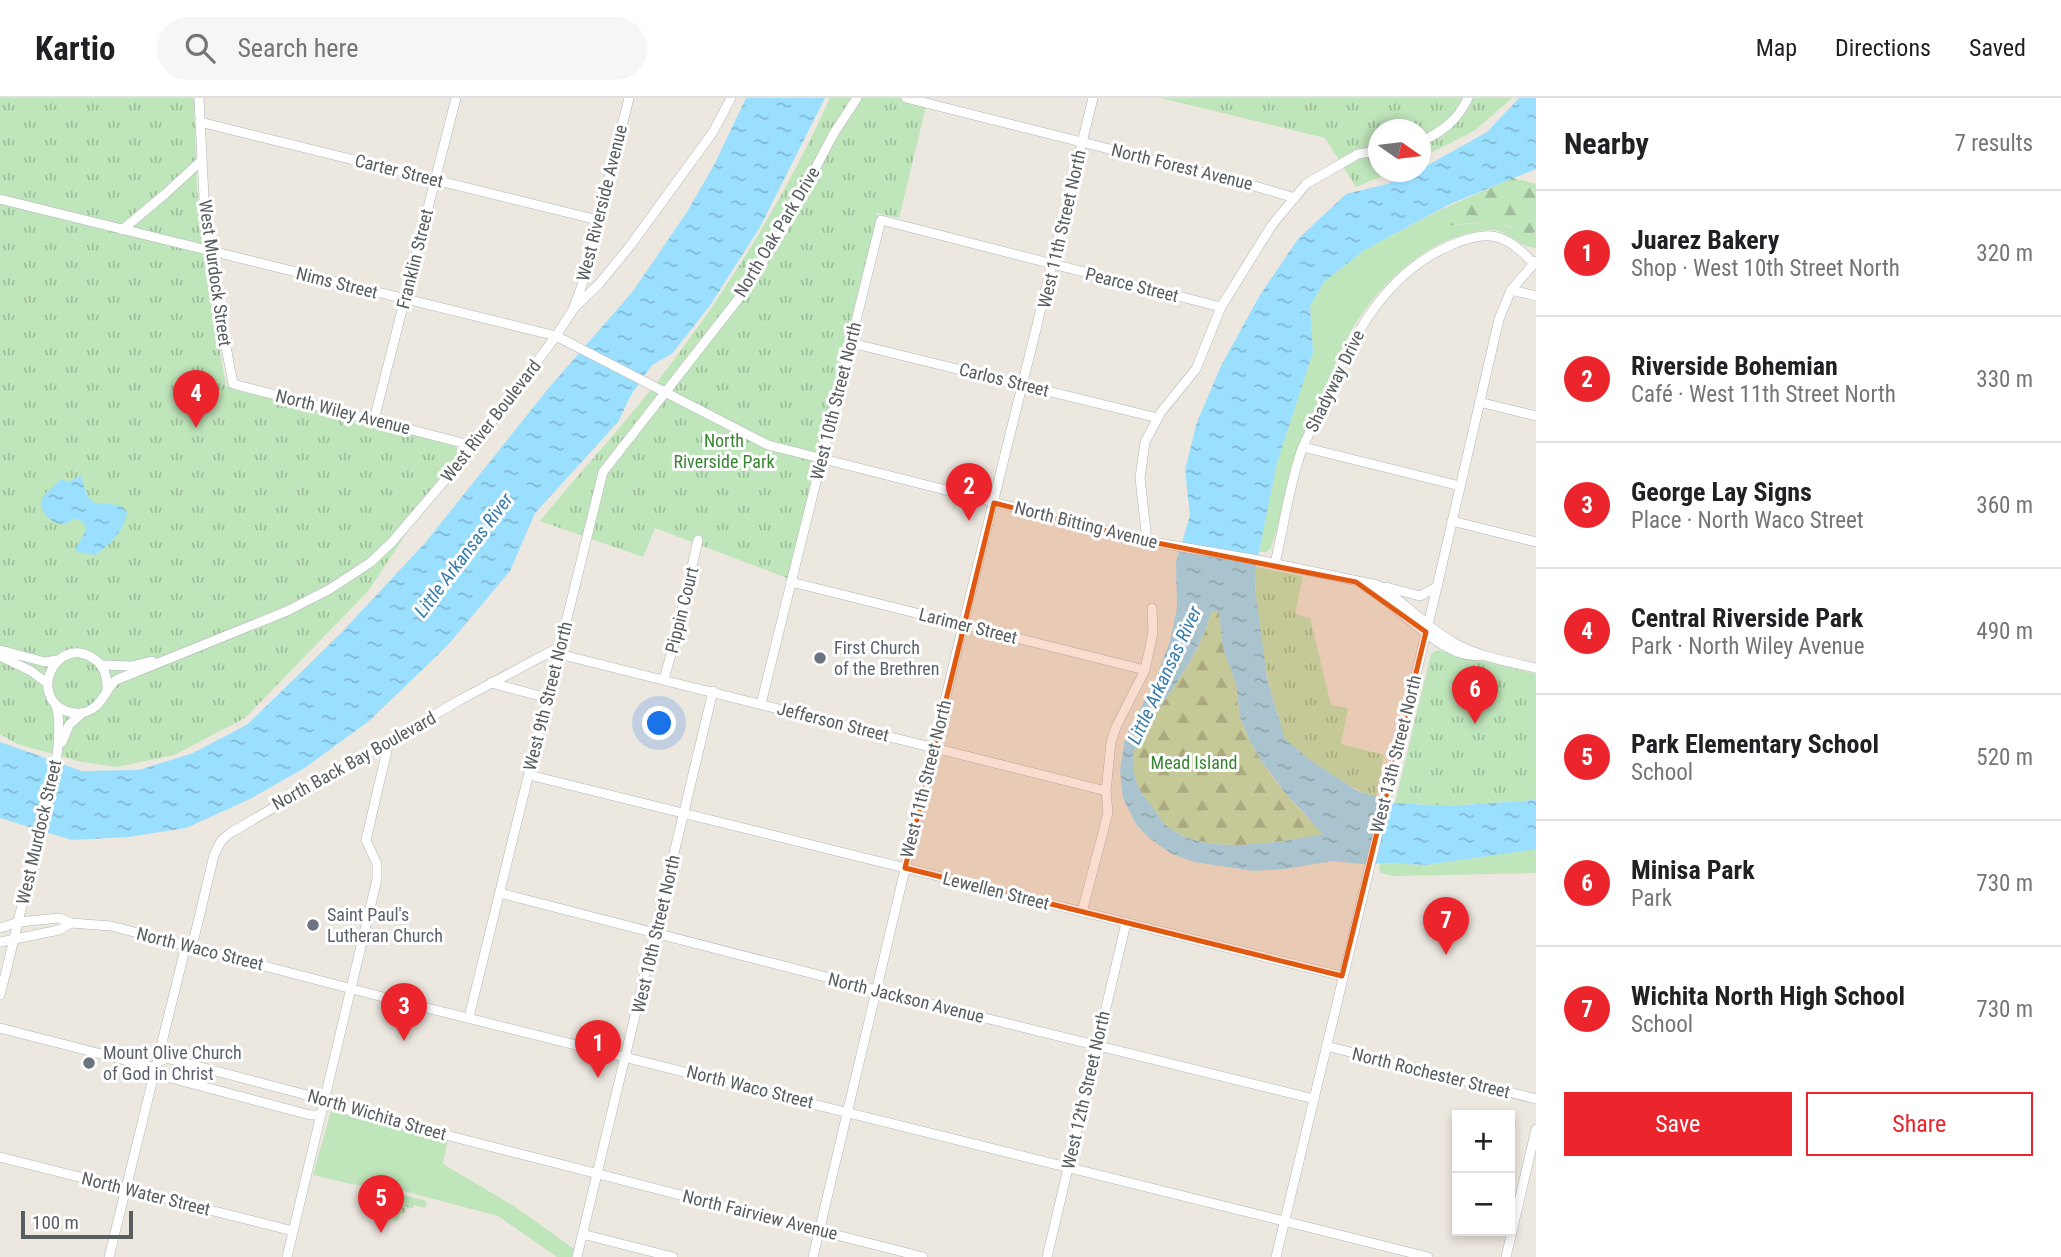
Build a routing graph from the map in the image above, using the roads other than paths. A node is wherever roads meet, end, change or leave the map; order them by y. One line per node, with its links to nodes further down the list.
1 (199, 98): 9 (street, West Murdock Street)
2 (456, 98): 14 (street, Franklin Street)
3 (629, 98): 17 (street, West Riverside Avenue)
4 (732, 98): 27 (street, West River Boulevard)
5 (857, 98): 32 (street, North Oak Park Drive)
6 (906, 98): 11 (street, North Forest Avenue)
7 (1093, 98): 11 (street, West 11th Street North)
8 (1468, 98): 10 (street)
9 (200, 121): 13 (street, West Murdock Street); 14 (street, Carter Street)
10 (1431, 135)
11 (1082, 142): 15 (street, North Forest Avenue); 22 (street, West 11th Street North)
12 (1368, 153): 15 (street)
13 (201, 161): 19 (street, West Murdock Street); 20 (street, West Murdock Street)
14 (435, 179): 17 (street, Carter Street); 25 (street, Franklin Street)
15 (1295, 198): 26 (street)
16 (0, 199): 19 (street, Nims Street)
17 (598, 220): 27 (street, West Riverside Avenue)
18 (881, 220): 22 (street, Pearce Street); 29 (street, West 10th Street North)
19 (122, 230): 20 (street, Nims Street)
20 (208, 250): 25 (street, Nims Street); 30 (street, West Murdock Street)
21 (1535, 262): 23 (street, West 13th Street North); 38 (street, Shadyway Drive)
22 (1053, 265): 26 (street, Pearce Street); 31 (street, West 11th Street North)
23 (1511, 290): 24 (street); 33 (street, West 13th Street North)
24 (1536, 296)
25 (404, 300): 28 (street, Nims Street); 36 (street, Franklin Street)
26 (1221, 307): 35 (street)
27 (574, 309): 28 (street, West River Boulevard)
28 (556, 336): 32 (street, Nims Street); 37 (street, West River Boulevard)
29 (851, 343): 31 (street, Carlos Street); 39 (street, West 10th Street North)
30 (233, 384): 36 (street, North Wiley Avenue)
31 (1024, 385): 35 (street, Carlos Street); 41 (street, West 11th Street North)
32 (664, 393): 39 (street, North Bitting Avenue); 55 (street, West 9th Street North)
33 (1479, 402): 34 (street); 40 (street, West 13th Street North)
34 (1536, 416)
35 (1158, 418): 44 (street)
36 (374, 420): 37 (street, North Wiley Avenue)
37 (474, 446): 59 (street, West River Boulevard)
38 (1303, 447): 40 (street); 46 (street, Shadyway Drive)
39 (822, 459): 41 (street, North Bitting Avenue); 47 (street, West 10th Street North)
40 (1460, 486): 42 (street, West 13th Street North)
41 (994, 503): 44 (street, North Bitting Avenue); 52 (street, West 11th Street North)
42 (1452, 521): 45 (street); 50 (street, West 13th Street North)
43 (698, 540): 65 (street, Pippin Court)
44 (1147, 541): 46 (street, North Bitting Avenue)
45 (1536, 542)
46 (1275, 563): 48 (street, North Bitting Avenue)
47 (791, 582): 52 (street, Larimer Street); 71 (street, West 10th Street North)
48 (1356, 582): 49 (street, North Bitting Avenue); 53 (street, North Bitting Avenue)
49 (1377, 585): 50 (street); 53 (street, North Bitting Avenue)
50 (1437, 587): 53 (street, West 13th Street North)
51 (1152, 608): 64 (street)
52 (964, 625): 64 (street, Larimer Street); 75 (street, West 11th Street North)
53 (1427, 627): 56 (street); 57 (street); 60 (street, West 13th Street North)
54 (0, 650): 61 (street)
55 (560, 650): 65 (street, Jefferson Street); 67 (street, North Back Bay Boulevard); 70 (street, West 9th Street North)
56 (1453, 651): 57 (street); 60 (street)
57 (1483, 655): 63 (street)
58 (0, 656): 66 (street)
59 (174, 656): 62 (street, West River Boulevard); 68 (street, West River Boulevard)
60 (1420, 656): 91 (street, West 13th Street North)
61 (57, 660): 62 (street); 66 (street)
62 (102, 665): 68 (street)
63 (1536, 668)
64 (1145, 670): 78 (street)
65 (664, 680): 69 (street, Jefferson Street)
66 (47, 683): 72 (street, West Murdock Street)
67 (491, 683): 70 (street); 74 (street, North Back Bay Boulevard)
68 (107, 689): 73 (street, West Murdock Street)
69 (713, 691): 71 (street, Jefferson Street); 79 (street, West 10th Street North)
70 (548, 698): 77 (street, West 9th Street North)
71 (761, 704): 75 (street, Jefferson Street)
72 (56, 705): 73 (street); 76 (street, West Murdock Street)
73 (82, 713): 76 (street, West Murdock Street)
74 (389, 742): 90 (street, North Back Bay Boulevard); 92 (street)
75 (934, 747): 78 (street, Jefferson Street); 80 (street, West 11th Street North)
76 (58, 751): 83 (street, West Murdock Street)
77 (529, 775): 79 (street, Lewellen Street); 81 (street, West 9th Street North)
78 (1106, 790): 82 (street)
79 (684, 813): 80 (street, Lewellen Street); 87 (street, West 10th Street North)
80 (905, 868): 82 (street, Lewellen Street); 93 (street, West 11th Street North)
81 (500, 893): 87 (street, North Jackson Avenue); 95 (street, West 9th Street North)
82 (1082, 912): 85 (street, Lewellen Street)
83 (19, 922): 84 (street, North Waco Street); 86 (street, North Waco Street); 88 (street, West Murdock Street)
84 (71, 923): 88 (street, North Waco Street); 90 (street, North Waco Street)
85 (1126, 923): 91 (street, Lewellen Street); 97 (street, West 12th Street North)
86 (0, 928)
87 (656, 933): 93 (street, North Jackson Avenue); 99 (street, West 10th Street North)
88 (15, 939): 89 (street, North Waco Street); 94 (street, West Murdock Street)
89 (0, 942)
90 (189, 946): 92 (street, North Waco Street); 100 (street)
91 (1342, 975): 98 (street, West 13th Street North)
92 (352, 989): 95 (street, North Waco Street); 103 (street)
93 (876, 990): 97 (street, North Jackson Avenue); 104 (street, West 11th Street North)
94 (0, 995)
95 (468, 1017): 99 (street, North Waco Street)
96 (0, 1028): 100 (street, North Wichita Street)
97 (1097, 1045): 101 (street, North Jackson Avenue); 108 (street, West 12th Street North)
98 (1326, 1046): 101 (street, West 13th Street North); 102 (street, North Rochester Street)
99 (626, 1056): 104 (street, North Waco Street); 109 (street, West 10th Street North)
100 (157, 1065): 103 (street, North Wichita Street); 105 (street, North Wichita Street); 110 (street)
101 (1314, 1099): 111 (street, West 13th Street North)
102 (1536, 1099)
103 (324, 1104): 105 (street); 109 (street, North Wichita Street)
104 (847, 1111): 108 (street, North Waco Street); 112 (street, West 11th Street North)
105 (321, 1115): 113 (street)
106 (1536, 1129): 124 (street)
107 (0, 1157): 110 (street, North Water Street)
108 (1068, 1167): 111 (street, North Waco Street); 121 (street, West 12th Street North)
109 (597, 1174): 112 (street, North Fairview Avenue); 114 (street, West 10th Street North)
110 (126, 1189): 113 (street, North Water Street); 115 (street)
111 (1284, 1221): 122 (street, West 13th Street North); 123 (street, North Waco Street)
112 (819, 1230): 119 (street, West 11th Street North); 120 (street, North Fairview Avenue)
113 (293, 1231): 116 (street)
114 (582, 1234): 117 (street, West 10th Street North); 118 (street)
115 (109, 1257)
116 (287, 1257)
117 (577, 1257)
118 (673, 1257)
119 (813, 1257)
120 (923, 1257)
121 (1047, 1257)
122 (1276, 1257)
123 (1428, 1257)
124 (1506, 1257)

